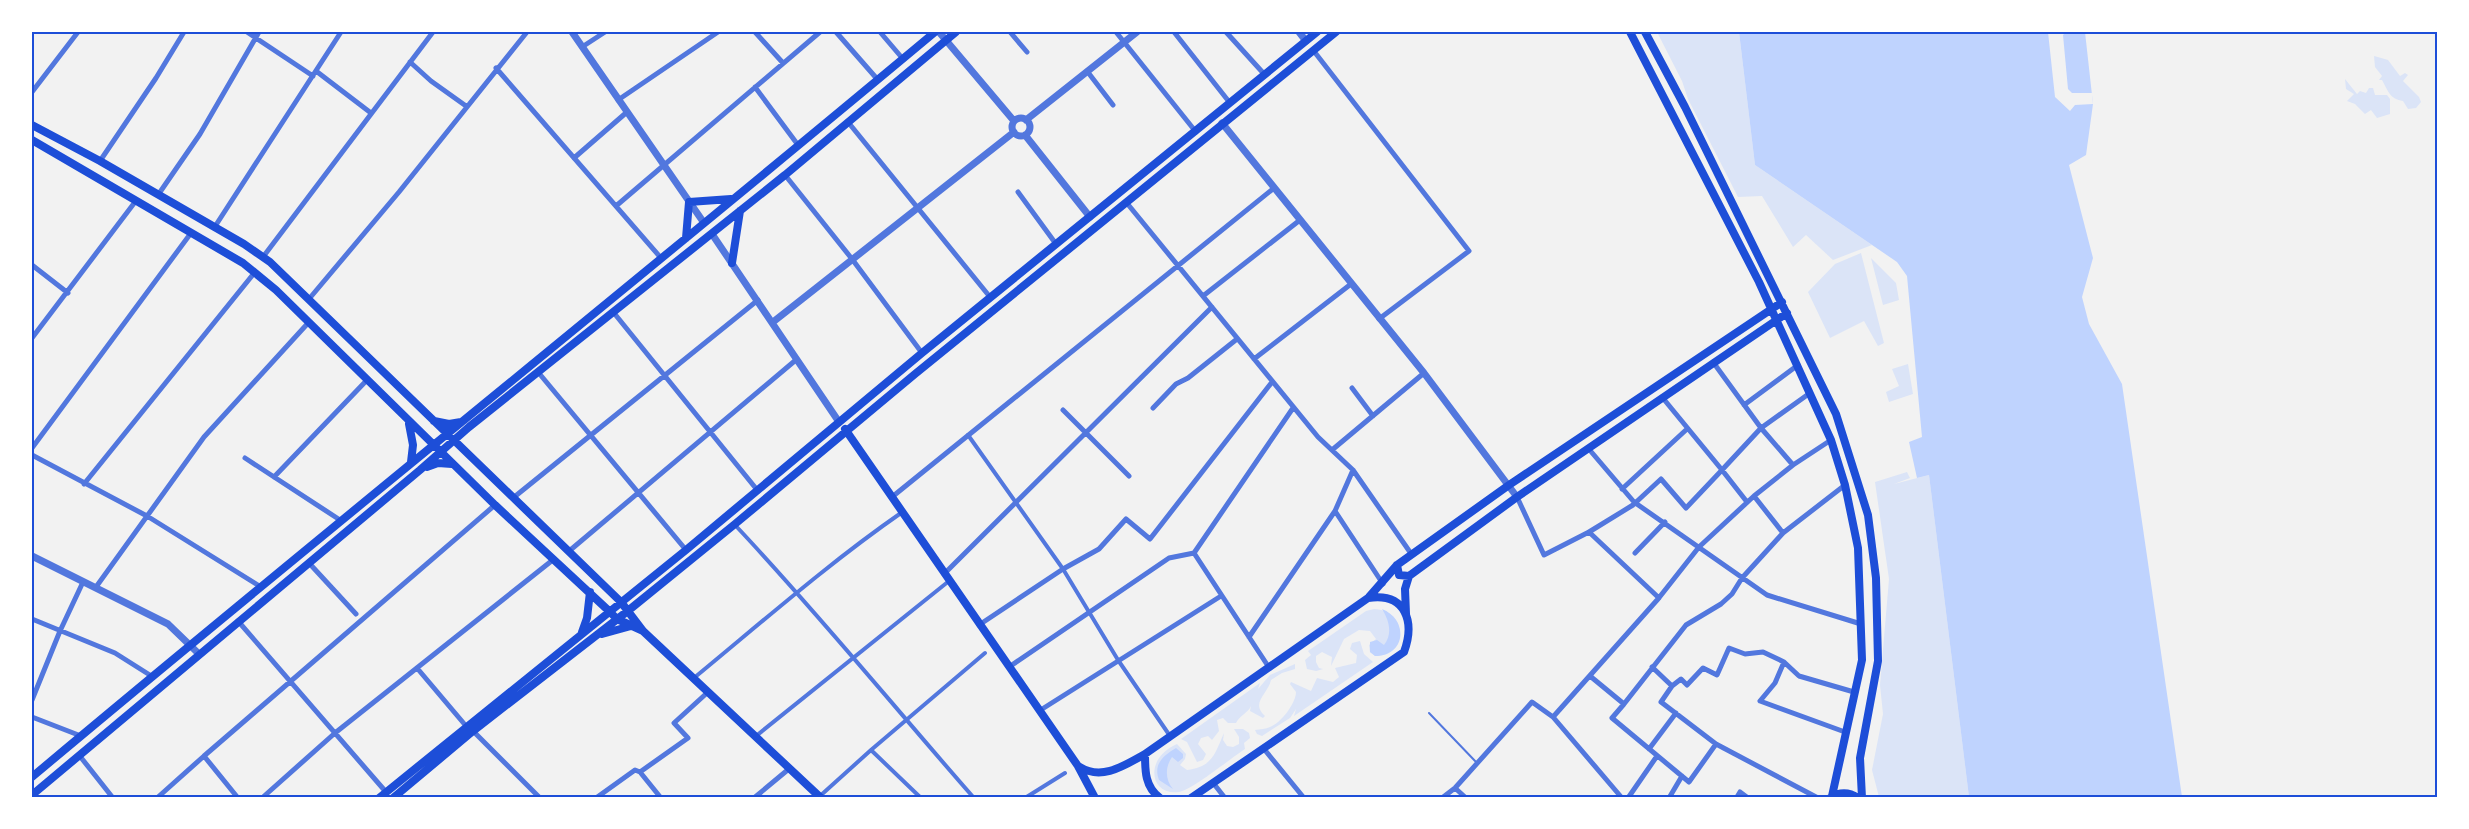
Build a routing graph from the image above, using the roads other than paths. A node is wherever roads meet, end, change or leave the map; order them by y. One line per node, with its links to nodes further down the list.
1 (78, 32): 43 (street)
2 (184, 32): 61 (street)
3 (247, 32): 27 (street)
4 (259, 32): 27 (street)
5 (341, 32): 39 (street)
6 (433, 32): 35 (street)
7 (527, 32): 37 (street)
8 (572, 32): 31 (street)
9 (605, 32): 31 (street)
10 (718, 32): 44 (street)
11 (755, 32): 36 (street)
12 (820, 32): 36 (street)
13 (836, 32): 41 (street)
14 (880, 32): 34 (street)
15 (937, 32): 28 (street); 34 (main road)
16 (956, 32): 28 (main road)
17 (1010, 32): 33 (street)
18 (1116, 32): 29 (street)
19 (1137, 32): 29 (street)
20 (1174, 32): 45 (street)
21 (1226, 32): 40 (street)
22 (1299, 32): 30 (street)
23 (1317, 32): 30 (main road)
24 (1336, 32): 32 (main road)
25 (1630, 32): 97 (main road)
26 (1645, 32): 95 (main road)
27 (256, 38): 39 (street); 66 (street)
28 (946, 40): 51 (street); 52 (main road)
29 (1124, 41): 38 (street); 56 (street)
30 (1306, 41): 40 (main road)
31 (582, 46): 44 (street)
32 (1313, 50): 53 (main road); 100 (street)
33 (1027, 52)
34 (903, 59): 41 (main road)
35 (410, 62): 47 (street); 49 (street)
36 (783, 63): 42 (street)
37 (496, 68): 47 (street); 60 (street)
38 (1087, 71): 46 (street); 50 (street)
39 (315, 74): 49 (street); 77 (street)
40 (1265, 75): 45 (main road)
41 (878, 80): 59 (main road)
42 (755, 87): 59 (street); 62 (street)
43 (32, 93)
44 (618, 100): 48 (street)
45 (1230, 103): 56 (main road)
46 (1113, 105)
47 (466, 106): 93 (street)
48 (627, 112): 60 (street); 62 (street)
49 (371, 113): 82 (street)
50 (1026, 120): 51 (street); 57 (street)
51 (1014, 121): 55 (street)
52 (848, 122): 63 (main road); 72 (street)
53 (1222, 123): 64 (street); 70 (main road)
54 (32, 125): 61 (main road)
55 (1014, 132): 57 (street); 72 (street)
56 (1196, 132): 74 (main road)
57 (1024, 135): 74 (street)
58 (32, 140): 68 (main road)
59 (798, 145): 67 (main road)
60 (574, 158): 71 (street)
61 (100, 161): 66 (main road)
62 (663, 165): 69 (street); 71 (street)
63 (785, 175): 73 (main road); 84 (street)
64 (1274, 188): 75 (street); 87 (street)
65 (1018, 192): 81 (street)
66 (158, 195): 77 (main road)
67 (732, 199): 69 (main road); 76 (main road)
68 (135, 202): 78 (main road); 90 (street)
69 (689, 202): 76 (street); 80 (main road)
70 (1126, 202): 87 (street); 105 (main road)
71 (616, 206): 83 (street)
72 (918, 207): 84 (street); 92 (street)
73 (740, 211): 79 (main road); 85 (main road)
74 (1090, 217): 81 (main road)
75 (1299, 219): 89 (street); 91 (street)
76 (704, 223): 79 (main road); 80 (main road)
77 (214, 228): 82 (main road)
78 (191, 233): 88 (main road); 141 (street)
79 (712, 234): 85 (street); 98 (main road)
80 (687, 238): 83 (main road)
81 (1056, 244): 92 (main road)
82 (263, 257): 93 (main road)
83 (662, 258): 129 (main road)
84 (852, 259): 104 (street); 108 (street)
85 (732, 263): 94 (street)
86 (32, 265): 90 (street)
87 (1178, 266): 91 (street); 137 (street)
88 (255, 272): 103 (main road); 156 (street)
89 (1351, 284): 100 (street); 110 (street)
90 (68, 293): 106 (street)
91 (1203, 296): 96 (street)
92 (990, 297): 101 (main road)
93 (309, 299): 127 (main road)
94 (758, 300): 104 (street); 115 (street)
95 (1782, 302): 97 (main road); 99 (main road)
96 (1212, 308): 107 (street); 135 (street)
97 (1772, 309): 102 (main road); 157 (main road)
98 (614, 313): 113 (main road); 115 (street)
99 (1787, 313): 102 (main road); 294 (main road)
100 (1379, 319): 114 (street)
101 (962, 320): 105 (main road); 108 (main road)
102 (1776, 320): 111 (main road); 112 (main road)
103 (309, 322): 116 (main road); 172 (street)
104 (773, 322): 109 (street)
105 (969, 329): 133 (main road)
106 (32, 338)
107 (1237, 339): 110 (street); 122 (street)
108 (922, 353): 128 (main road)
109 (797, 359): 128 (street); 132 (street)
110 (1254, 359): 117 (street)
111 (1713, 362): 120 (main road); 121 (street)
112 (1798, 365): 119 (main road); 121 (street)
113 (538, 372): 129 (main road); 136 (street)
114 (1424, 374): 125 (street); 157 (street)
115 (666, 375): 132 (street); 136 (street)
116 (367, 380): 126 (main road); 155 (street)
117 (1272, 382): 123 (street); 188 (street)
118 (1352, 388): 125 (street)
119 (1810, 393): 130 (street); 139 (main road)
120 (1662, 397): 131 (street); 142 (main road)
121 (1744, 405): 130 (street)
122 (1153, 408)
123 (1293, 408): 143 (street); 181 (street)
124 (1063, 410): 135 (street)
125 (1373, 416): 143 (street)
126 (407, 420): 140 (main road); 148 (main road)
127 (434, 421): 129 (main road); 134 (main road)
128 (839, 422): 133 (main road); 160 (main road)
129 (466, 424): 134 (main road); 138 (main road); 144 (main road)
130 (1761, 428): 150 (street); 153 (street)
131 (1688, 429): 153 (street); 159 (street)
132 (711, 431): 160 (street); 161 (street)
133 (847, 432): 163 (main road); 175 (main road)
134 (447, 433): 138 (main road); 140 (main road)
135 (1085, 433): 154 (street); 168 (street)
136 (592, 435): 161 (street); 165 (street)
137 (968, 435): 163 (street); 168 (street)
138 (454, 440): 144 (main road); 145 (main road)
139 (1831, 440): 150 (street); 158 (main road)
140 (433, 444): 145 (main road); 148 (main road)
141 (32, 448)
142 (1588, 448): 159 (street); 164 (main road)
143 (1332, 450): 152 (street)
144 (465, 451): 165 (main road)
145 (441, 452): 149 (main road); 151 (main road)
146 (32, 455): 156 (street)
147 (245, 458): 155 (street)
148 (411, 462): 173 (main road)
149 (452, 464): 151 (main road); 169 (main road)
150 (1793, 465): 162 (street)
151 (420, 470): 186 (main road)
152 (1353, 470): 170 (street); 183 (street)
153 (1722, 470): 166 (street); 167 (street)
154 (1129, 476)
155 (274, 477): 173 (street)
156 (84, 484): 172 (street)
157 (1509, 485): 164 (street); 183 (main road)
158 (1845, 485): 177 (street); 210 (main road)
159 (1622, 489): 166 (street)
160 (758, 491): 179 (main road)
161 (639, 493): 179 (street); 180 (street)
162 (1754, 496): 167 (street); 177 (street)
163 (892, 497): 171 (main road)
164 (1517, 497): 176 (street); 189 (main road)
165 (513, 498): 180 (main road)
166 (1634, 502): 174 (street); 176 (street)
167 (1747, 502): 178 (street)
168 (1017, 503): 188 (street); 190 (street)
169 (495, 505): 185 (main road); 231 (street)
170 (1335, 511): 193 (street); 216 (street)
171 (902, 512): 190 (main road); 197 (street)
172 (147, 516): 194 (street); 195 (street)
173 (340, 520): 195 (main road)
174 (1665, 522): 178 (street); 182 (street)
175 (735, 525): 197 (street); 202 (main road)
176 (1590, 532): 200 (street)
177 (1783, 533): 191 (street)
178 (1699, 547): 191 (street); 200 (street)
179 (686, 550): 201 (main road)
180 (568, 552): 201 (main road)
181 (1194, 553): 198 (street); 205 (street)
182 (1635, 553)
183 (1412, 555): 187 (main road)
184 (32, 556): 192 (street)
185 (554, 559): 196 (main road); 227 (street)
186 (309, 563): 204 (street); 209 (main road)
187 (1397, 565): 189 (main road); 193 (main road)
188 (1063, 569): 205 (street); 211 (street)
189 (1409, 576): 206 (main road)
190 (946, 577): 211 (main road); 221 (street)
191 (1742, 578): 210 (street); 226 (street)
192 (83, 582): 194 (street); 213 (street)
193 (1383, 584): 199 (main road)
194 (96, 587): 218 (street)
195 (261, 587): 218 (main road)
196 (590, 592): 203 (main road); 215 (main road)
197 (798, 592): 221 (street); 230 (street)
198 (1221, 596): 216 (street); 222 (street)
199 (1368, 598): 206 (main road); 224 (main road)
200 (1659, 598): 228 (street)
201 (621, 602): 202 (main road); 203 (main road)
202 (629, 610): 208 (main road); 214 (main road)
203 (609, 611): 208 (main road); 215 (main road)
204 (356, 614)
205 (1089, 614): 222 (street); 225 (street)
206 (1406, 615): 250 (main road)
207 (32, 619): 213 (street)
208 (617, 619): 212 (main road); 217 (main road)
209 (238, 621): 220 (main road); 231 (street)
210 (1861, 624): 234 (main road)
211 (979, 625): 225 (main road)
212 (631, 626): 214 (main road); 217 (main road)
213 (60, 630): 229 (street); 235 (street)
214 (643, 631): 230 (main road)
215 (581, 634): 243 (main road)
216 (1248, 637): 224 (street)
217 (589, 639): 243 (main road)
218 (192, 645): 220 (street); 229 (main road)
219 (985, 653): 242 (street)
220 (199, 654): 254 (main road)
221 (852, 659): 242 (street); 247 (street)
222 (1118, 660): 237 (street); 248 (street)
223 (1784, 662): 232 (street); 234 (street); 244 (street)
224 (1268, 666): 248 (main road)
225 (1009, 667): 237 (main road)
226 (1652, 667): 232 (street); 236 (street)
227 (417, 668): 243 (street); 245 (street)
228 (1590, 676): 236 (street); 241 (street)
229 (153, 677): 246 (main road)
230 (694, 678): 233 (main road)
231 (290, 682): 245 (street); 255 (street)
232 (1672, 686): 238 (street)
233 (708, 692): 247 (main road); 260 (street)
234 (1854, 692): 244 (main road)
235 (32, 700)
236 (1624, 704): 251 (street)
237 (1039, 711): 258 (main road)
238 (1676, 713): 249 (street); 251 (street)
239 (1429, 714): 257 (lane)
240 (32, 717): 246 (street)
241 (1553, 717): 257 (street); 289 (street)
242 (906, 720): 252 (street); 280 (street)
243 (470, 728): 267 (main road); 275 (street)
244 (1845, 732): 270 (main road)
245 (335, 733): 267 (street); 274 (street)
246 (81, 736): 263 (main road)
247 (755, 736): 259 (main road)
248 (1170, 736): 253 (main road)
249 (1716, 744): 262 (street); 293 (street)
250 (1264, 749): 264 (main road); 286 (street)
251 (1649, 749): 256 (street)
252 (871, 750): 268 (street); 279 (street)
253 (1145, 754): 258 (main road); 283 (main road)
254 (78, 755): 266 (main road); 271 (street)
255 (204, 756): 272 (street); 273 (street)
256 (1657, 756): 262 (street); 290 (street)
257 (1477, 764): 265 (street)
258 (1078, 766): 282 (main road)
259 (790, 768): 268 (main road); 278 (street)
260 (640, 772): 276 (street); 277 (street)
261 (1065, 773): 281 (street)
262 (1682, 776): 291 (street)
263 (32, 777)
264 (1214, 784): 284 (main road); 285 (street)
265 (1455, 788): 287 (street); 288 (street)
266 (32, 795)
267 (386, 796)
268 (821, 797)
269 (1737, 797): 292 (street)
270 (1831, 797): 294 (main road)
271 (113, 798)
272 (157, 798)
273 (238, 798)
274 (262, 798)
275 (540, 798)
276 (596, 798)
277 (661, 798)
278 (754, 798)
279 (921, 798)
280 (974, 798)
281 (1025, 798)
282 (1095, 798)
283 (1160, 798)
284 (1191, 798)
285 (1225, 798)
286 (1304, 798)
287 (1442, 798)
288 (1466, 798)
289 (1622, 798)
290 (1628, 798)
291 (1669, 798)
292 (1749, 798)
293 (1818, 798)
294 (1860, 798)

